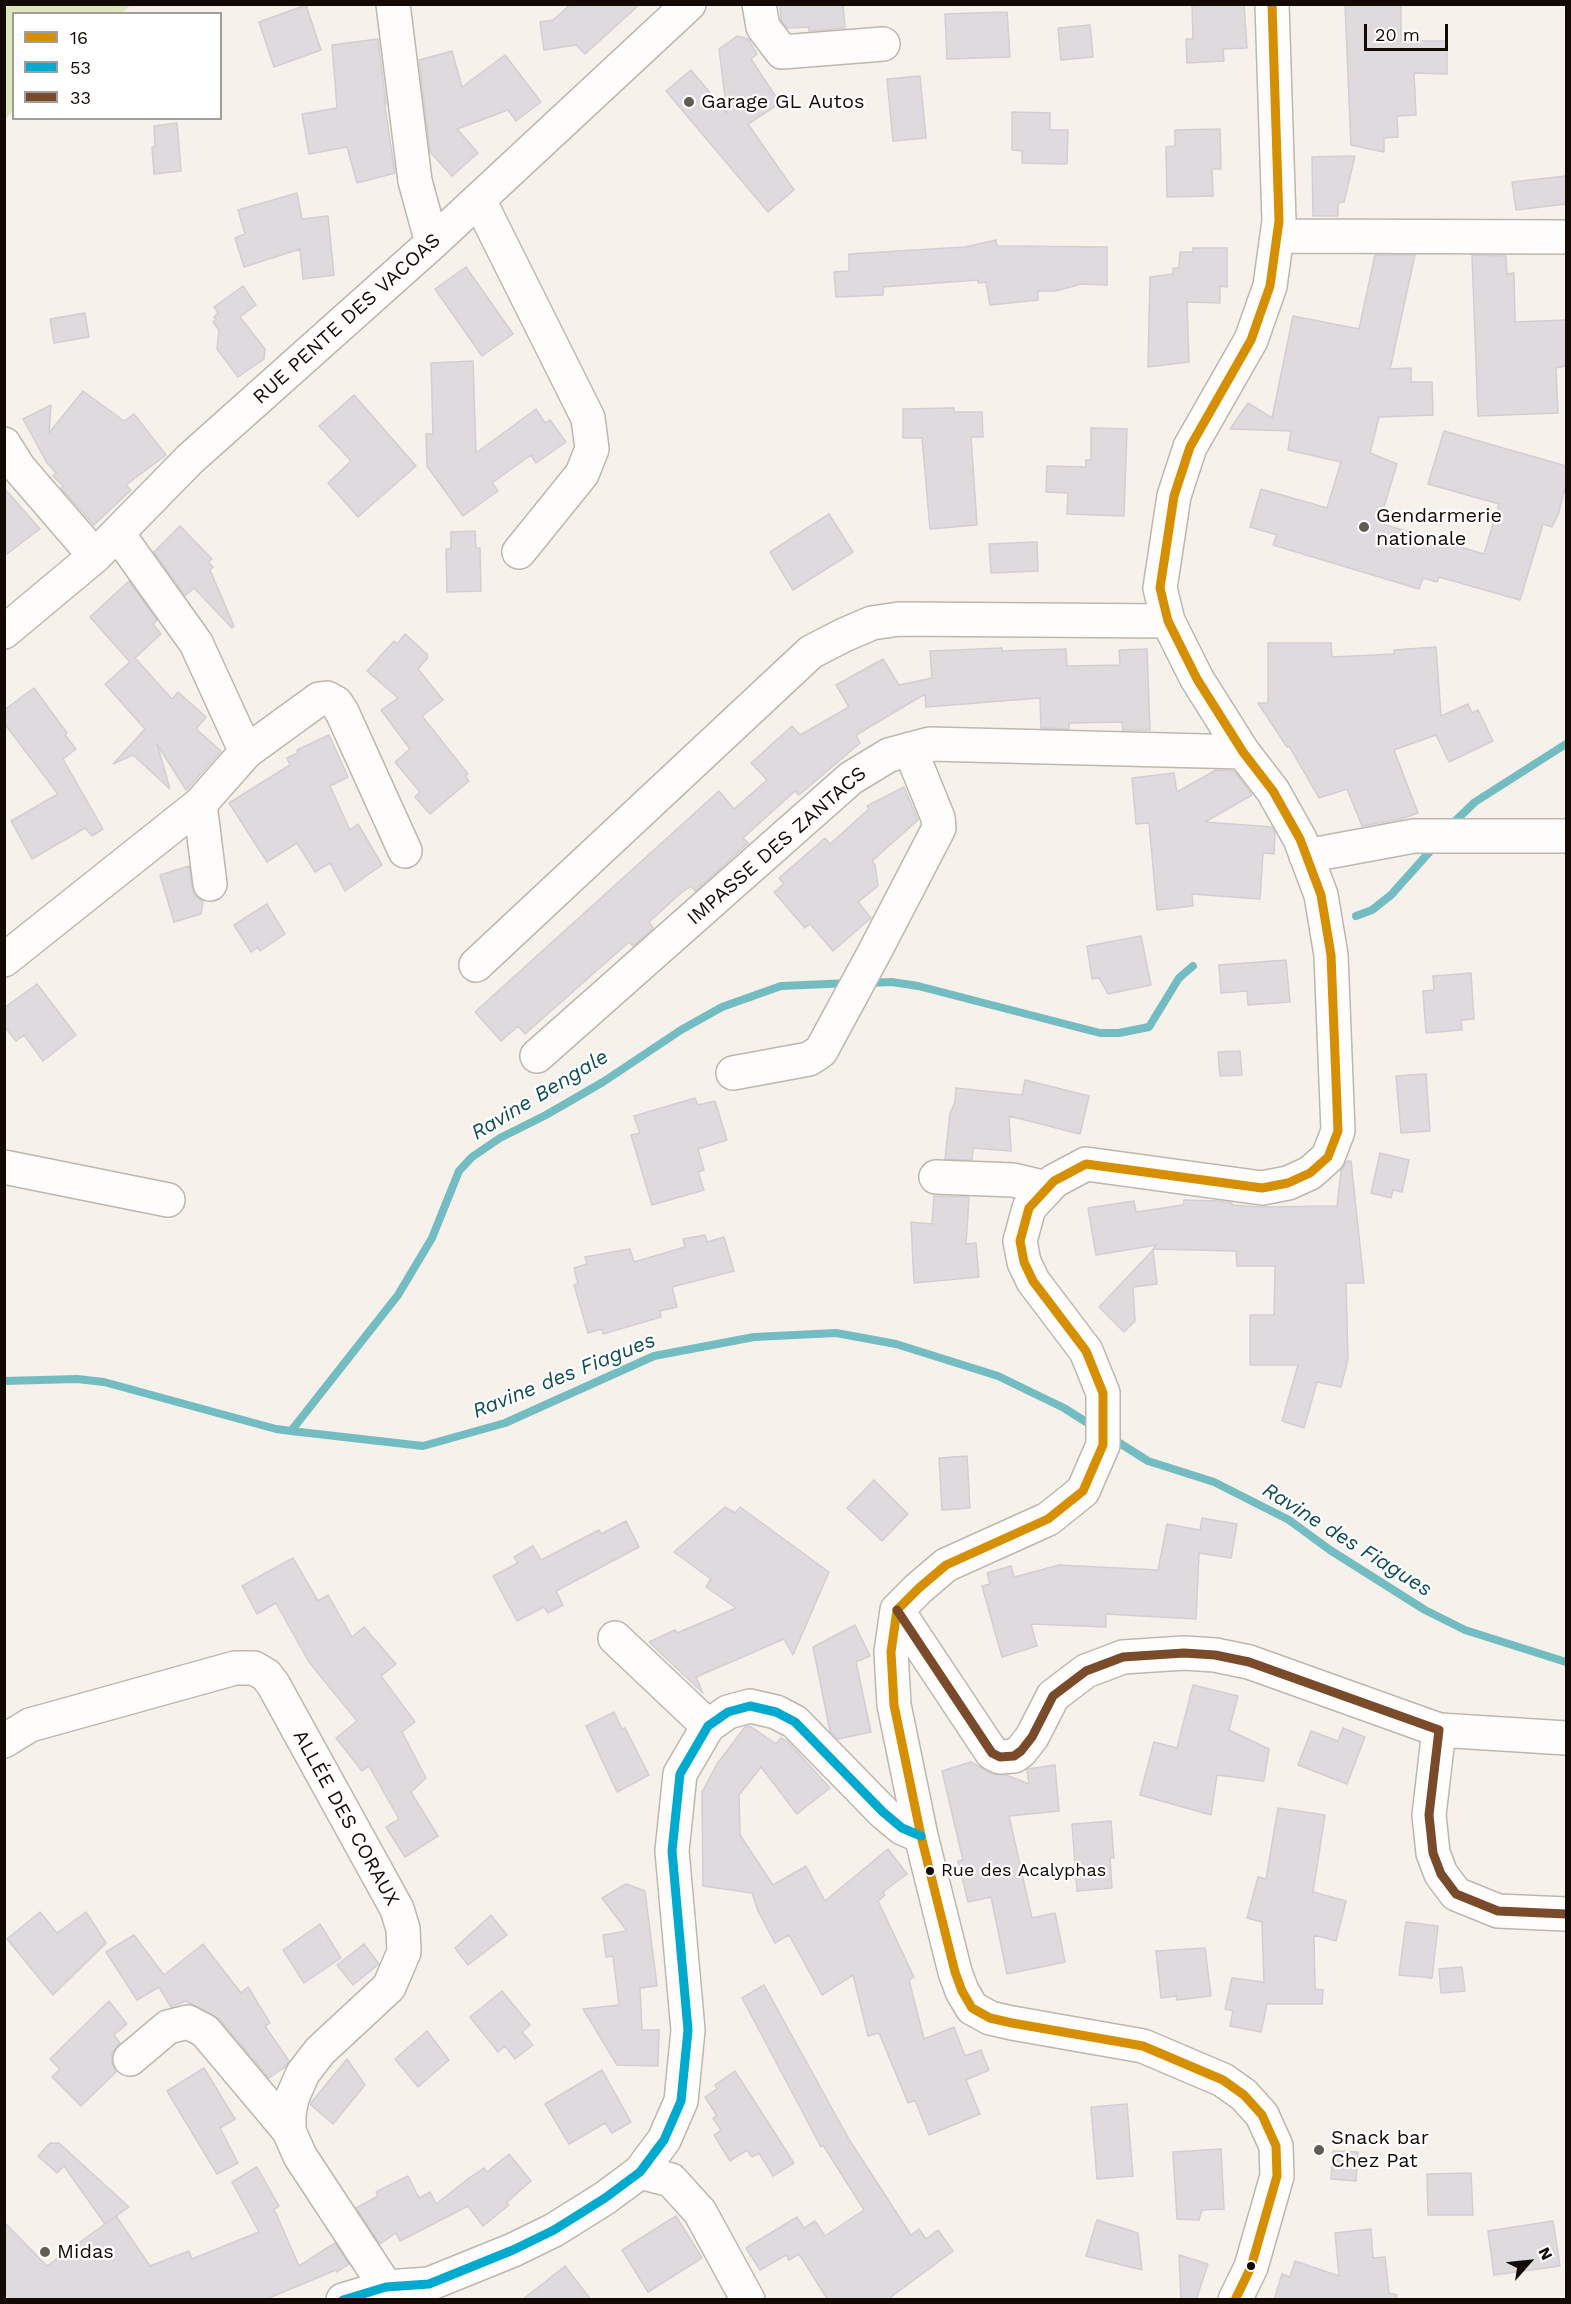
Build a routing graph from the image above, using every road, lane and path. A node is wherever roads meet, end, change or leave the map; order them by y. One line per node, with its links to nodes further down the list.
1 (393, 4): 9 (street)
2 (759, 4): 5 (street)
3 (1272, 4): 7 (street)
4 (678, 9): 6 (street, RUE PENTE DES VACOAS)
5 (884, 44)
6 (479, 200): 9 (street, RUE PENTE DES VACOAS); 12 (street)
7 (1277, 236): 8 (street); 13 (street)
8 (1566, 237)
9 (432, 243): 11 (street, RUE PENTE DES VACOAS)
10 (4, 444): 11 (street)
11 (107, 545): 14 (street, RUE PENTE DES VACOAS); 16 (street)
12 (519, 552)
13 (1168, 621): 17 (street); 24 (street)
14 (4, 632)
15 (910, 749): 17 (street, IMPASSE DES ZANTACS); 25 (street, IMPASSE DES ZANTACS); 26 (street)
16 (246, 752): 18 (street); 20 (street)
17 (1243, 752): 21 (street)
18 (200, 804): 22 (street); 23 (street)
19 (1566, 836): 21 (street)
20 (405, 851)
21 (1306, 856): 29 (street)
22 (210, 884)
23 (4, 960)
24 (476, 965)
25 (537, 1056)
26 (733, 1073)
27 (4, 1167): 30 (street)
28 (936, 1177): 29 (street)
29 (1047, 1188): 31 (street)
30 (168, 1200)
31 (897, 1610): 34 (street); 37 (street)
32 (615, 1638): 33 (street)
33 (708, 1726): 37 (street); 41 (street)
34 (1439, 1730): 35 (street); 38 (street)
35 (1566, 1738)
36 (4, 1741): 40 (street, ALLÉE DES CORAUX)
37 (921, 1836): 45 (street)
38 (1566, 1914)
39 (130, 2059): 40 (street, ALLÉE DES CORAUX)
40 (289, 2131): 42 (street, ALLÉE DES CORAUX)
41 (640, 2172): 42 (street); 44 (street)
42 (386, 2287): 43 (street)
43 (343, 2300)
44 (748, 2300)
45 (1235, 2300)

